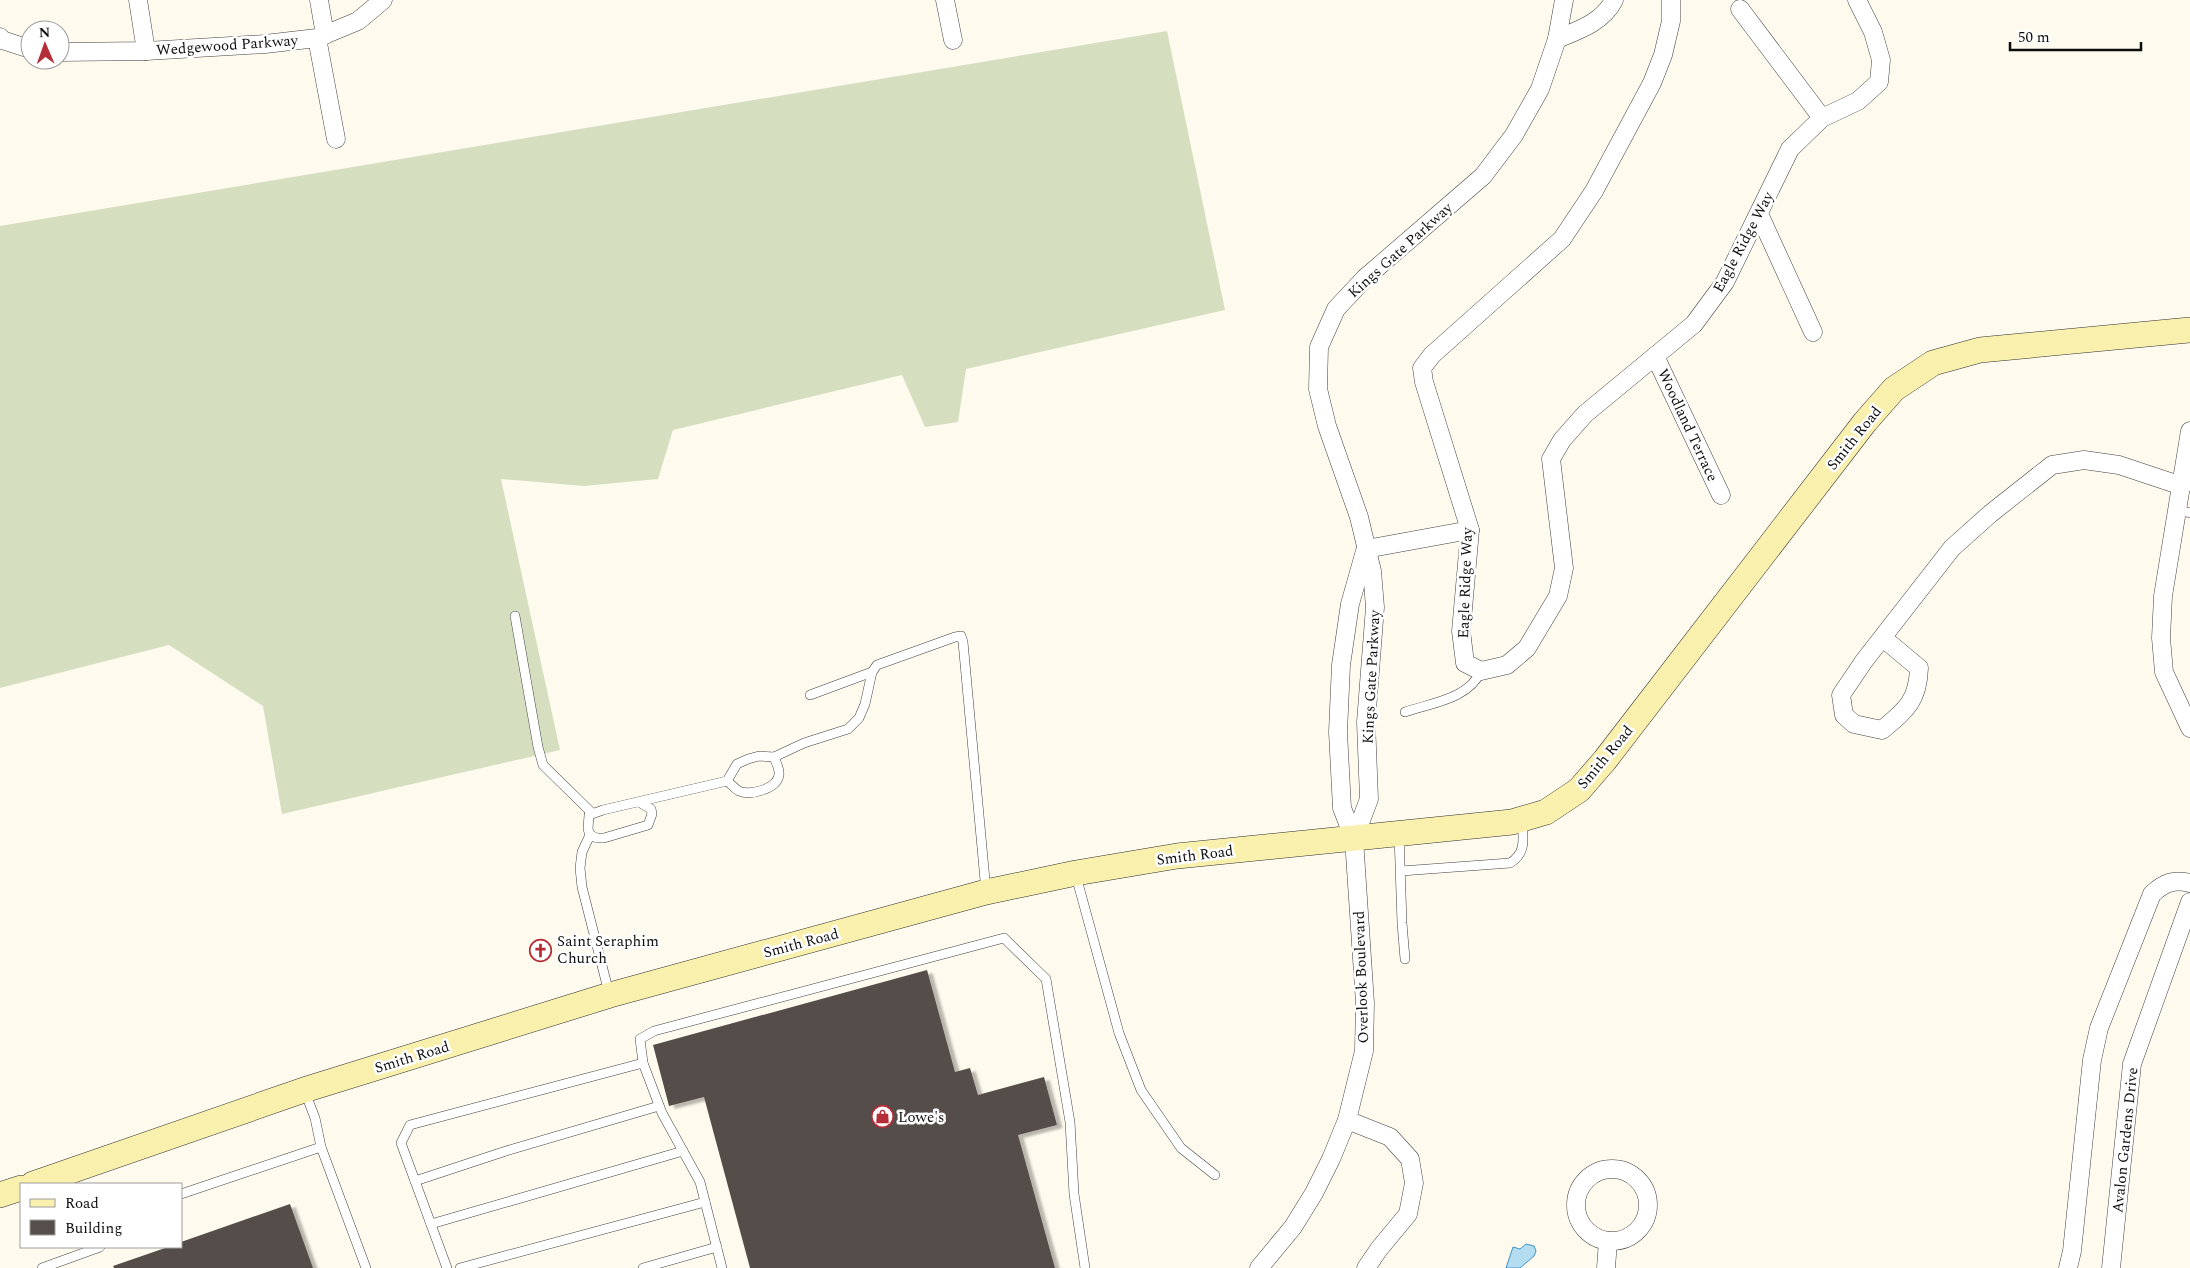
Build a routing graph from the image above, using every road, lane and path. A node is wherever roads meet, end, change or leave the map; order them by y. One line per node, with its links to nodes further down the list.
1 (138, 0): 15 (street)
2 (319, 0): 10 (street)
3 (383, 0): 10 (street, Wedgewood Parkway)
4 (946, 0): 13 (street)
5 (1564, 0): 12 (street, Kings Gate Parkway)
6 (1614, 0): 12 (street)
7 (1671, 0): 27 (street, Eagle Ridge Way)
8 (1857, 0): 17 (street, Eagle Ridge Way)
9 (1740, 9): 17 (street)
10 (321, 36): 15 (street, Wedgewood Parkway); 18 (street)
11 (0, 38): 14 (street)
12 (1557, 39): 28 (street, Kings Gate Parkway)
13 (953, 40)
14 (20, 46)
15 (146, 51): 16 (street, Wedgewood Parkway)
16 (70, 52)
17 (1822, 118): 19 (street, Eagle Ridge Way)
18 (336, 138)
19 (1759, 214): 21 (street); 22 (street, Eagle Ridge Way)
20 (2190, 330): 40 (street, Smith Road)
21 (1813, 332)
22 (1655, 356): 25 (street, Woodland Terrace); 31 (street, Eagle Ridge Way)
23 (2190, 431): 24 (street)
24 (2182, 486): 26 (street); 30 (street)
25 (1721, 495)
26 (2184, 511): 35 (street)
27 (1470, 530): 28 (street, Eagle Ridge Way); 31 (street, Eagle Ridge Way)
28 (1366, 549): 43 (street, Kings Gate Parkway); 43 (street, Kings Gate Parkway)
29 (515, 616): 39 (lane)
30 (1883, 638): 30 (street)
31 (1481, 671): 34 (lane)
32 (872, 672): 33 (lane); 36 (lane); 47 (lane)
33 (810, 695)
34 (1405, 712)
35 (2190, 728)
36 (774, 757): 37 (lane); 37 (lane)
37 (727, 781): 38 (lane)
38 (639, 802): 39 (lane); 42 (lane)
39 (592, 813): 42 (lane)
40 (1522, 819): 41 (street, Smith Road); 44 (lane)
41 (1399, 834): 43 (street, Smith Road); 44 (lane)
42 (590, 836): 50 (lane)
43 (1354, 839): 45 (street, Smith Road); 54 (street, Overlook Boulevard)
44 (1401, 871): 49 (lane)
45 (1076, 873): 47 (street, Smith Road); 57 (lane)
46 (2190, 883): 78 (street)
47 (986, 892): 50 (street, Smith Road)
48 (2190, 902): 79 (street, Avalon Gardens Drive)
49 (1405, 959)
50 (610, 995): 52 (street, Smith Road)
51 (643, 1063): 53 (lane); 58 (lane); 74 (lane)
52 (304, 1090): 55 (lane); 59 (street, Smith Road)
53 (659, 1106): 56 (lane); 58 (lane)
54 (1347, 1120): 75 (street, Overlook Boulevard); 76 (street)
55 (321, 1147): 61 (lane); 69 (lane)
56 (683, 1151): 63 (lane); 64 (lane)
57 (1214, 1175)
58 (415, 1180): 64 (lane)
59 (36, 1183)
60 (20, 1188): 62 (street)
61 (182, 1194)
62 (0, 1195)
63 (705, 1202): 66 (lane); 71 (lane)
64 (431, 1224): 70 (lane)
65 (1608, 1241): 65 (street); 77 (street)
66 (717, 1247): 72 (lane); 73 (lane)
67 (97, 1248): 68 (lane)
68 (42, 1268)
69 (366, 1268)
70 (447, 1268)
71 (460, 1268)
72 (643, 1268)
73 (722, 1268)
74 (1084, 1268)
75 (1259, 1268)
76 (1366, 1268)
77 (1606, 1268)
78 (2068, 1268)
79 (2112, 1268)

